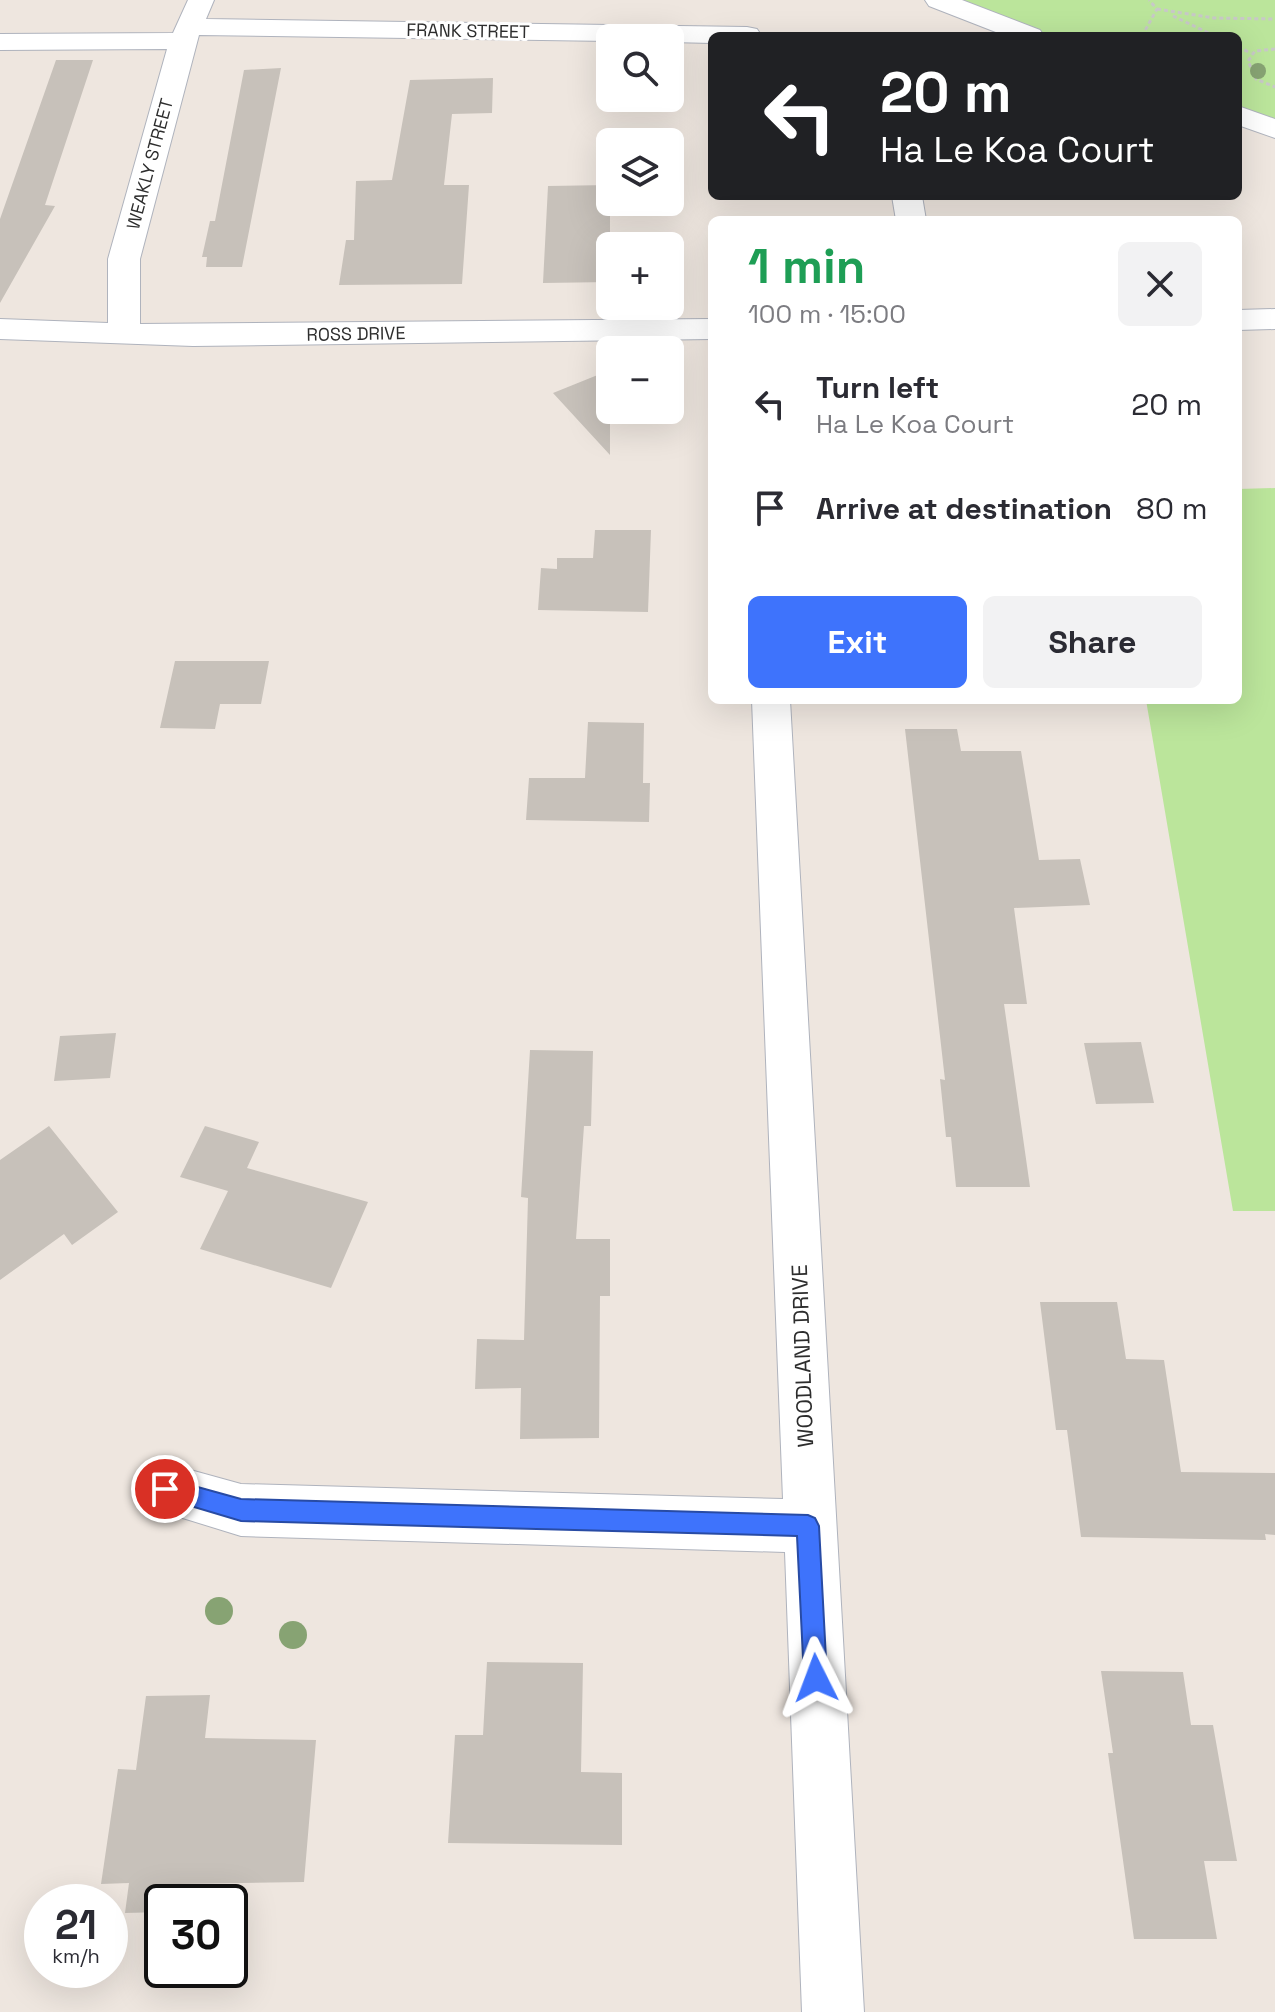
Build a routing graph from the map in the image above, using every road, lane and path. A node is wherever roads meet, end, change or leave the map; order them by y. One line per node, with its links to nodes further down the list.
1 (938, 0): 7 (street)
2 (1149, 0): 3 (path)
3 (1157, 9): 4 (path); 8 (path)
4 (1164, 12): 5 (path); 9 (path)
5 (1275, 19)
6 (191, 23): 10 (street, FRANK STREET); 11 (street, FRANK STREET); 22 (street, WEAKLY STREET)
7 (1012, 32)
8 (1144, 32)
9 (1206, 32)
10 (708, 34)
11 (0, 42)
12 (1242, 49): 14 (path)
13 (1275, 49): 14 (path)
14 (1251, 53): 15 (path)
15 (1275, 87)
16 (1242, 117): 17 (street)
17 (1275, 129)
18 (1275, 319): 19 (street)
19 (1242, 320)
20 (0, 329): 22 (street, ROSS DRIVE)
21 (708, 329): 22 (street, ROSS DRIVE)
22 (124, 333)
23 (771, 704): 25 (street, WOODLAND DRIVE)
24 (165, 1489): 25 (street)
25 (808, 1526): 26 (street, WOODLAND DRIVE)
26 (833, 2012)

